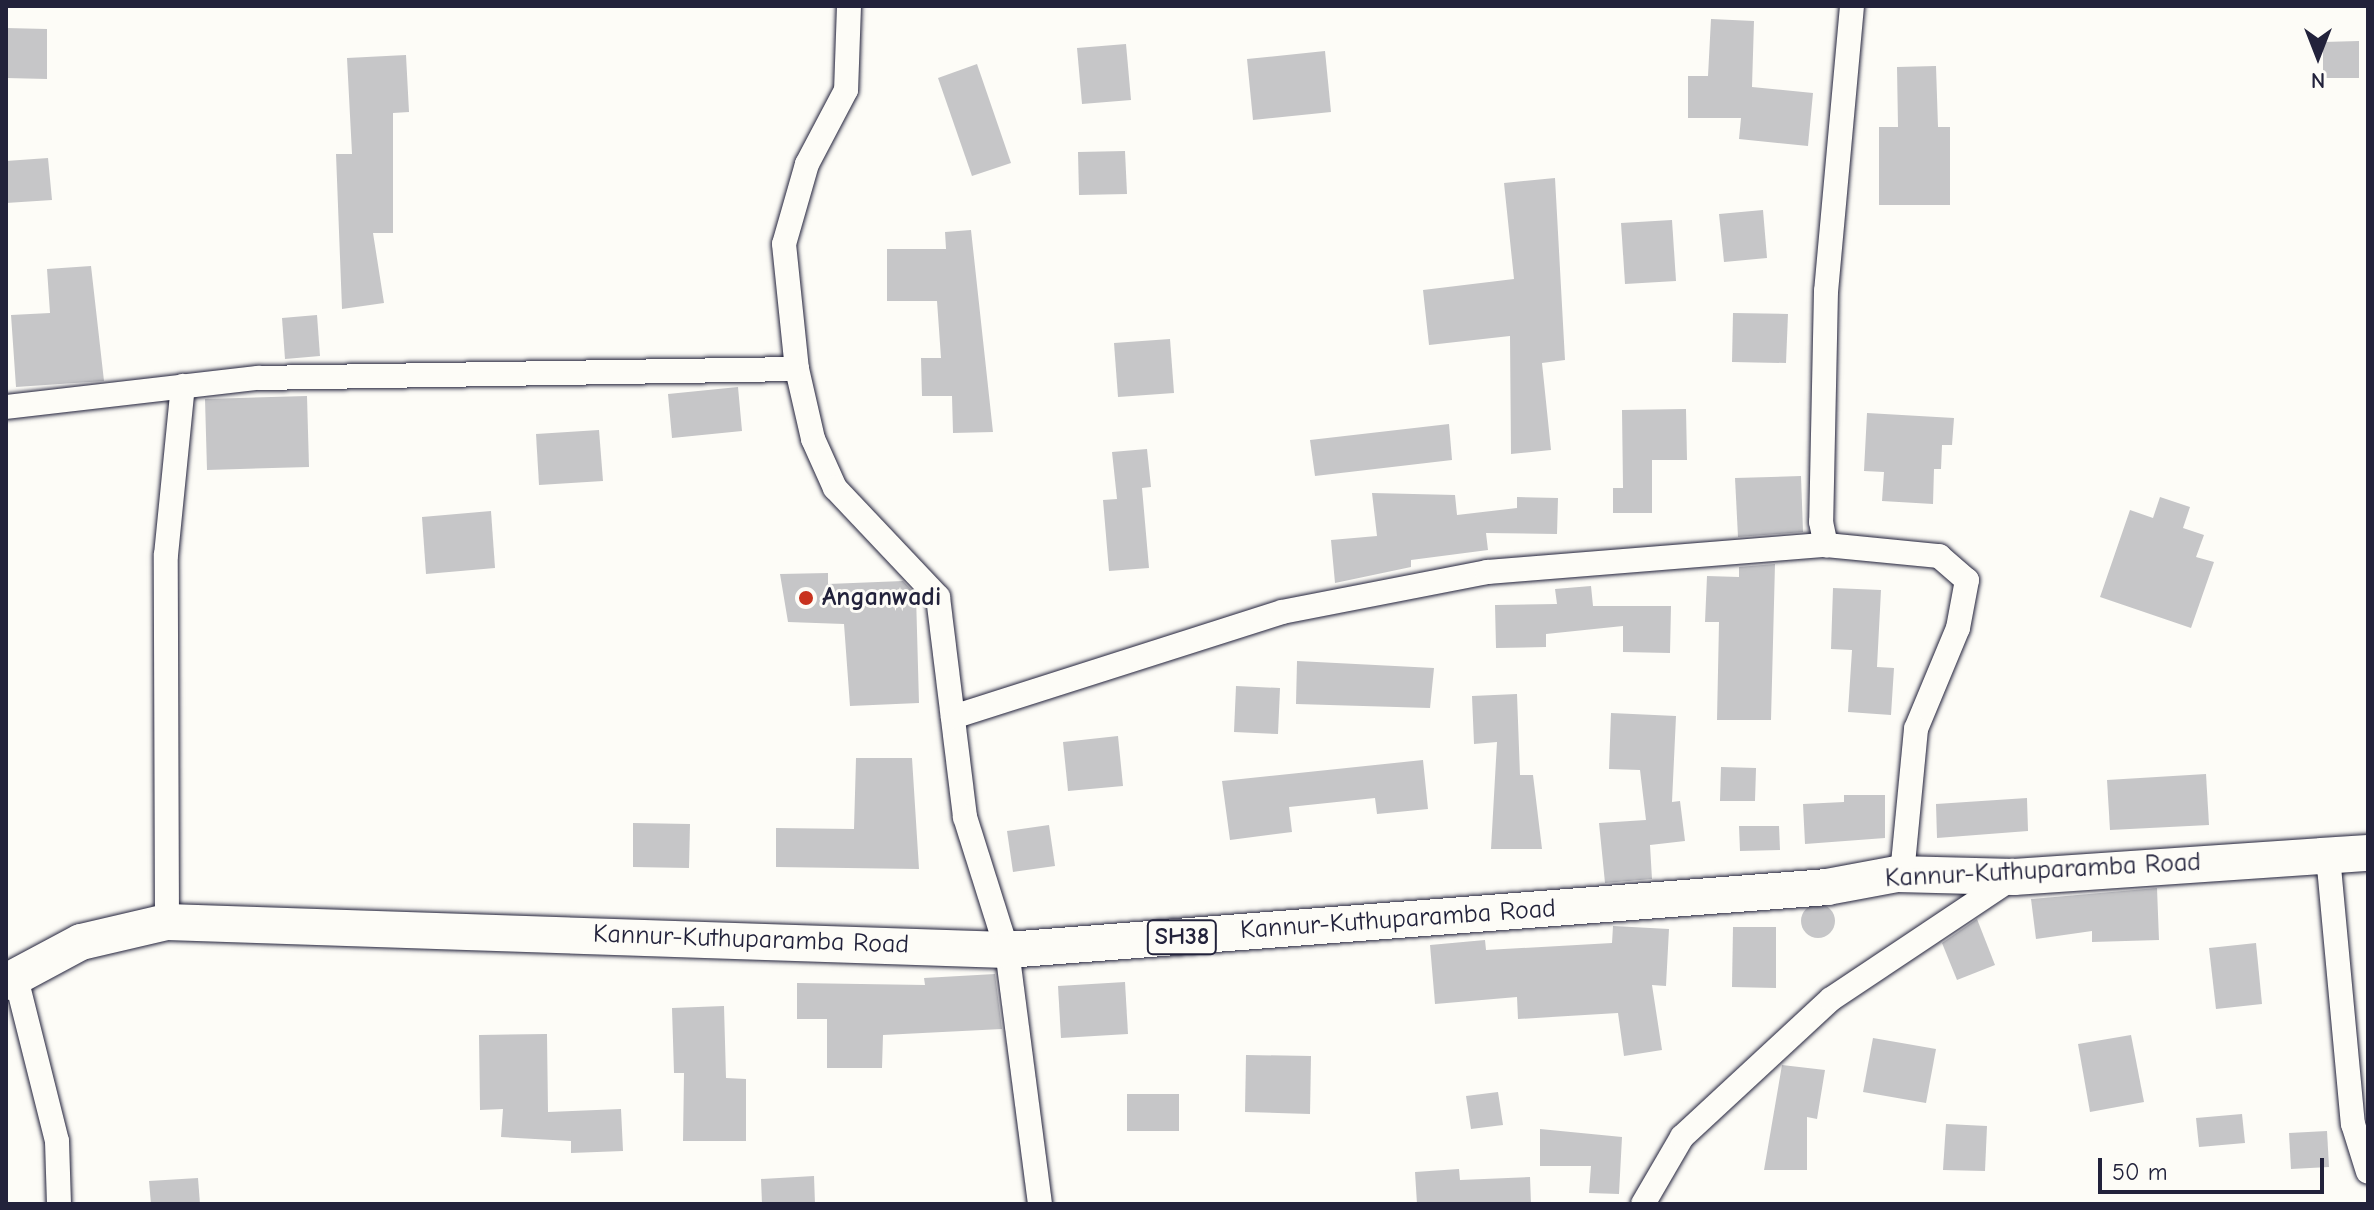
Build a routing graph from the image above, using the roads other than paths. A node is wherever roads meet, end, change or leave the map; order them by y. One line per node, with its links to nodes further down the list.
1 (849, 6): 3 (street)
2 (1852, 6): 6 (street)
3 (797, 369): 4 (street); 7 (street)
4 (183, 386): 5 (street); 12 (street)
5 (6, 407)
6 (1826, 545): 7 (street); 10 (street)
7 (953, 717): 13 (street)
8 (2368, 853): 9 (main road, Kannur-Kuthuparamba Road / SH38)
9 (2328, 856): 11 (main road, Kannur-Kuthuparamba Road / SH38); 15 (street)
10 (1902, 874): 11 (main road, Kannur-Kuthuparamba Road / SH38); 13 (main road, Kannur-Kuthuparamba Road / SH38)
11 (2014, 877): 18 (street)
12 (167, 922): 13 (main road, Kannur-Kuthuparamba Road / SH38); 14 (main road, Kannur-Kuthuparamba Road / SH38)
13 (1007, 950): 17 (street)
14 (11, 980): 16 (street)
15 (2368, 1172)
16 (59, 1204)
17 (1040, 1204)
18 (1643, 1204)

